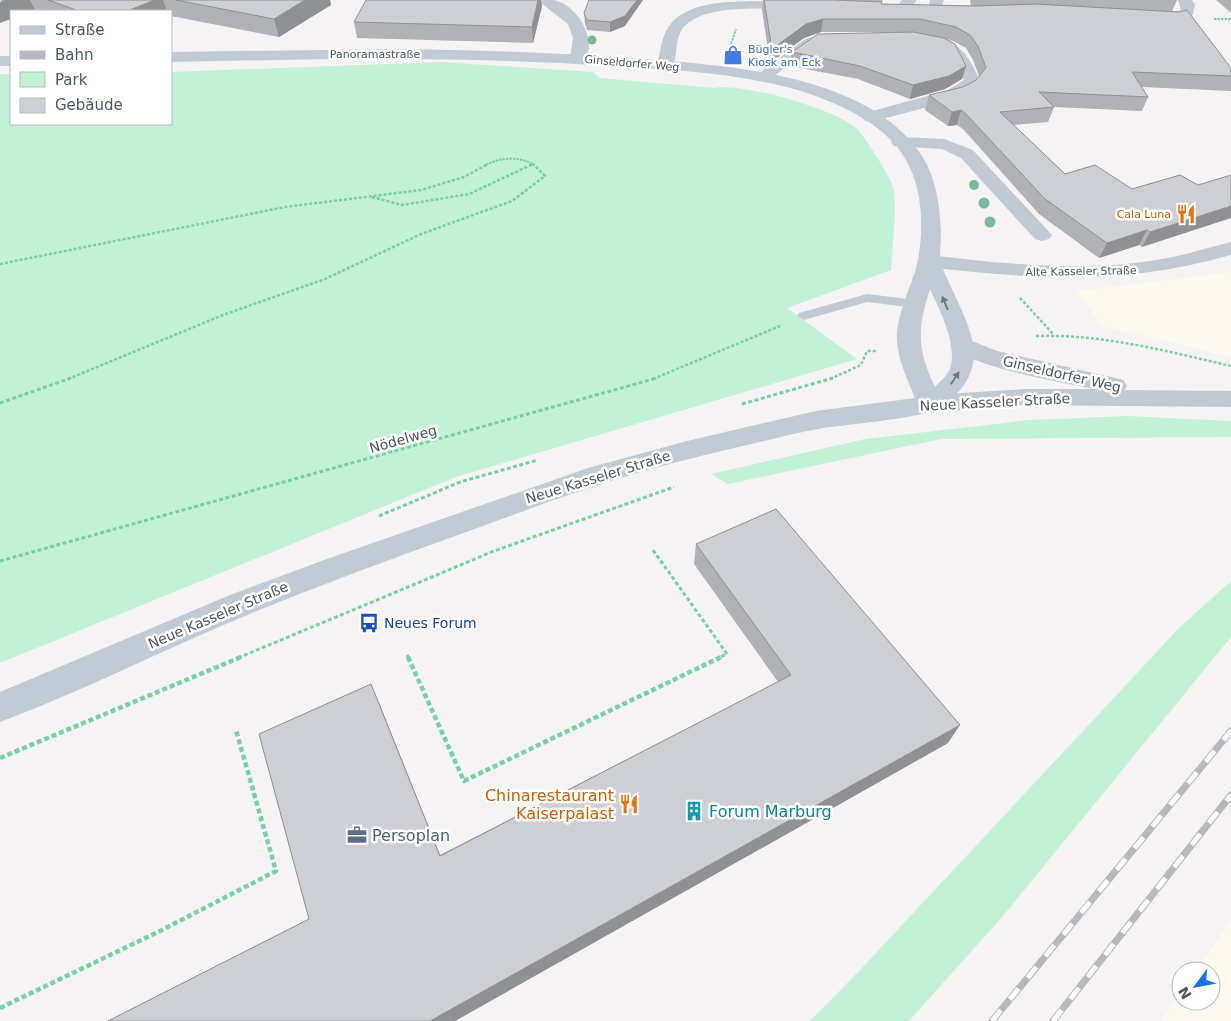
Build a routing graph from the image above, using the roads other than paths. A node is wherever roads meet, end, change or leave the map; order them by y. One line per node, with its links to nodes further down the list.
1 (544, 0): 13 (street, Ginseldorfer Weg)
2 (1185, 0): 9 (street)
3 (753, 3): 5 (street); 14 (street)
4 (906, 5): 6 (street); 7 (street)
5 (816, 6)
6 (936, 6): 8 (street)
7 (883, 8)
8 (950, 12)
9 (1136, 17)
10 (838, 38): 15 (street)
11 (909, 39): 16 (street)
12 (172, 57): 13 (main road, Panoramastraße)
13 (578, 59): 14 (main road, Ginseldorfer Weg)
14 (665, 65): 15 (main road, Ginseldorfer Weg)
15 (762, 77): 16 (main road, Ginseldorfer Weg)
16 (871, 117): 17 (main road, Ginseldorfer Weg)
17 (900, 142): 18 (street); 20 (main road, Ginseldorfer Weg)
18 (1042, 235)
19 (1231, 248): 20 (street, Alte Kasseler Straße)
20 (928, 261): 21 (main road, Ginseldorfer Weg); 23 (main road, Ginseldorfer Weg, one-way to 20)
21 (916, 304): 22 (lane); 26 (main road, Ginseldorfer Weg)
22 (804, 316)
23 (962, 344): 24 (street, Ginseldorfer Weg); 26 (main road, Ginseldorfer Weg, one-way to 23)
24 (1165, 397): 25 (street, Neue Kasseler Straße); 26 (street, Neue Kasseler Straße)
25 (1231, 399)
26 (930, 404): 27 (main road, Neue Kasseler Straße)
27 (0, 707)

